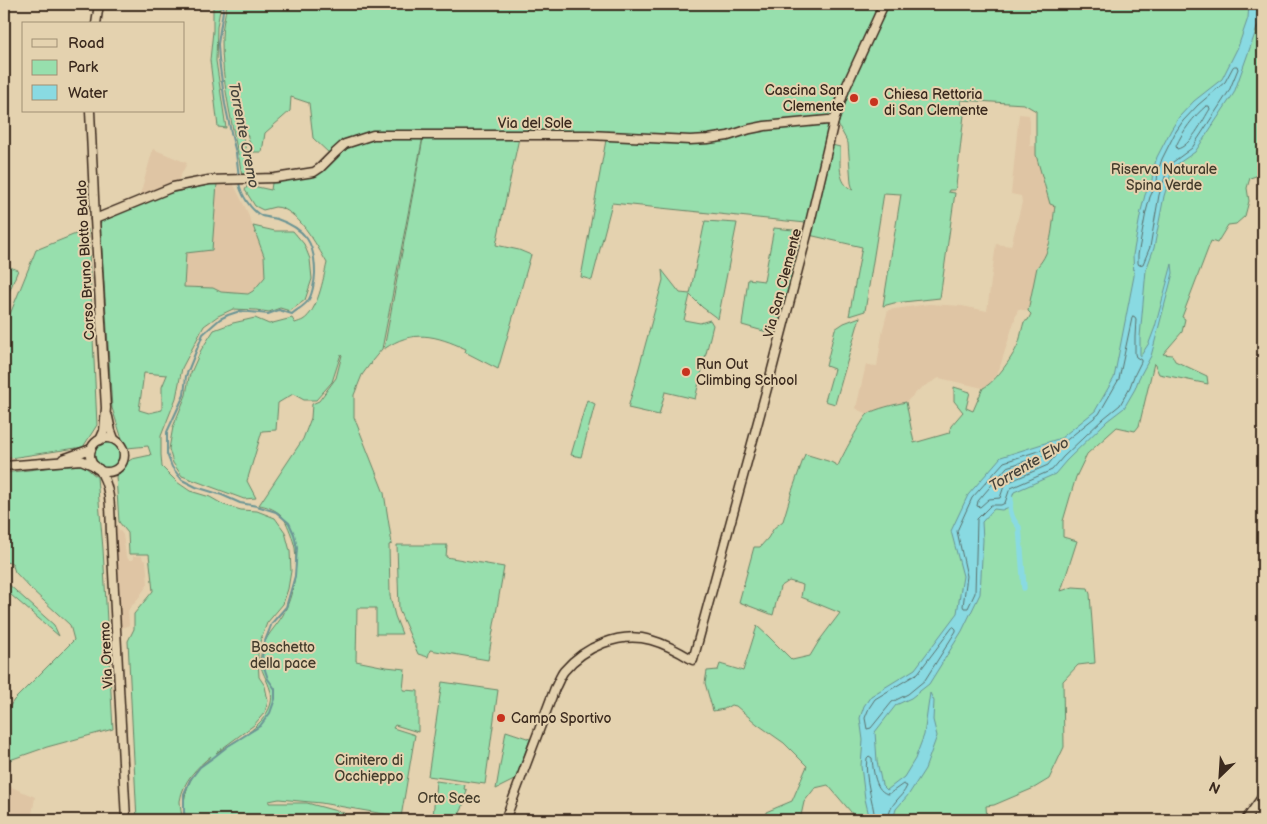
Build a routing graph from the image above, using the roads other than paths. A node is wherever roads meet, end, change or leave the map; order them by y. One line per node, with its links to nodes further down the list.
1 (99, 4): 3 (street)
2 (884, 4): 5 (street, Via San Clemente)
3 (96, 22)
4 (90, 112): 6 (street, Corso Bruno Blotto Baldo)
5 (834, 121): 6 (street, Via del Sole); 18 (street, Via San Clemente)
6 (94, 219): 7 (street, Corso Bruno Blotto Baldo)
7 (106, 408): 8 (street, Corso Bruno Blotto Baldo); 9 (street, Corso Bruno Blotto Baldo)
8 (114, 439): 9 (street); 14 (street)
9 (100, 440): 10 (street)
10 (91, 449): 11 (street); 13 (street)
11 (54, 462): 12 (street); 13 (street)
12 (4, 466)
13 (97, 468): 14 (street); 15 (street, Via Oremo)
14 (114, 471): 15 (street, Via Oremo)
15 (108, 490): 17 (street, Via Oremo)
16 (1263, 796): 19 (street)
17 (126, 820)
18 (505, 820)
19 (1246, 820)

